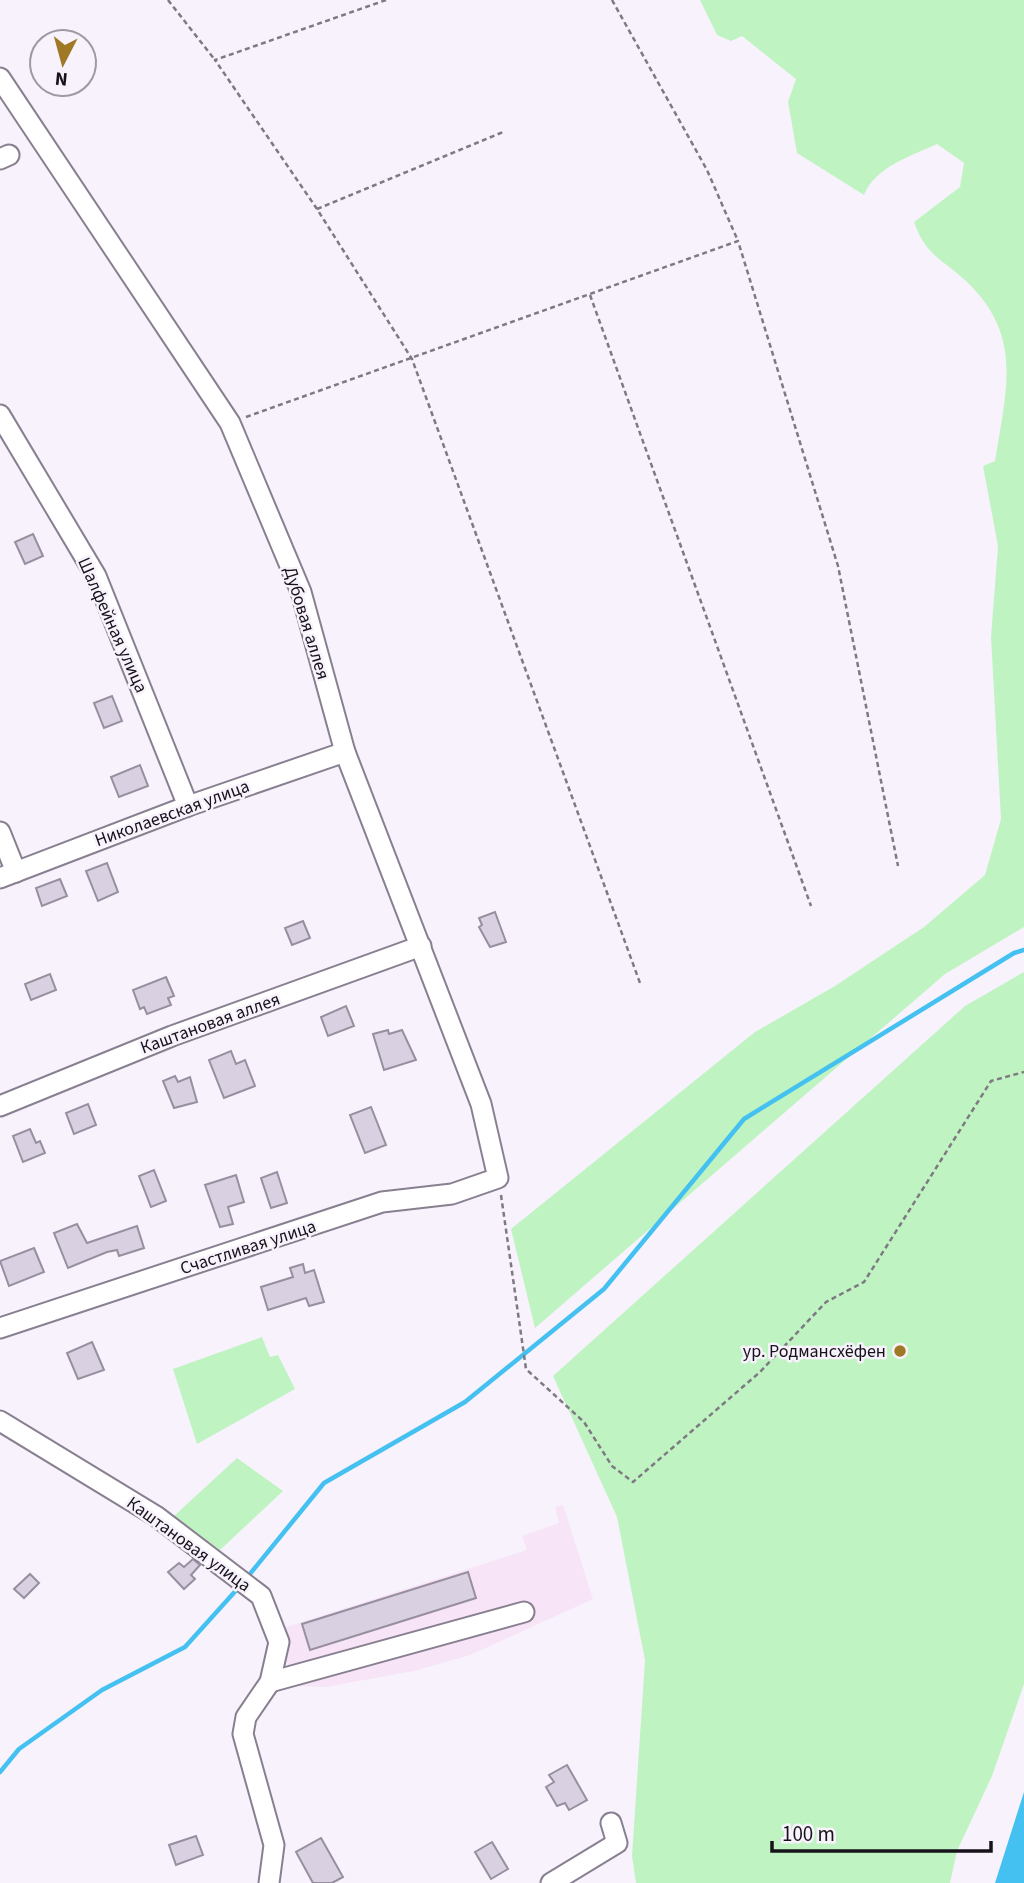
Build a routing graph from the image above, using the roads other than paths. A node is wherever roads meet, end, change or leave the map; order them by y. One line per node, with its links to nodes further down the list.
1 (0, 78): 3 (street, Дубовая аллея)
2 (0, 415): 4 (street, Шалфейная улица)
3 (345, 752): 4 (street, Николаевская улица); 7 (street, Дубовая аллея)
4 (188, 806): 6 (street, Николаевская улица)
5 (0, 832): 6 (street)
6 (8, 875)
7 (421, 946): 8 (street, Каштановая аллея); 9 (street, Дубовая аллея)
8 (0, 1106)
9 (498, 1178): 10 (street, Счастливая улица)
10 (0, 1328)
11 (0, 1421): 13 (street, Каштановая улица)
12 (524, 1612): 13 (street)
13 (271, 1682): 15 (street, Каштановая улица)
14 (611, 1823): 16 (street)
15 (269, 1883)
16 (551, 1883)

